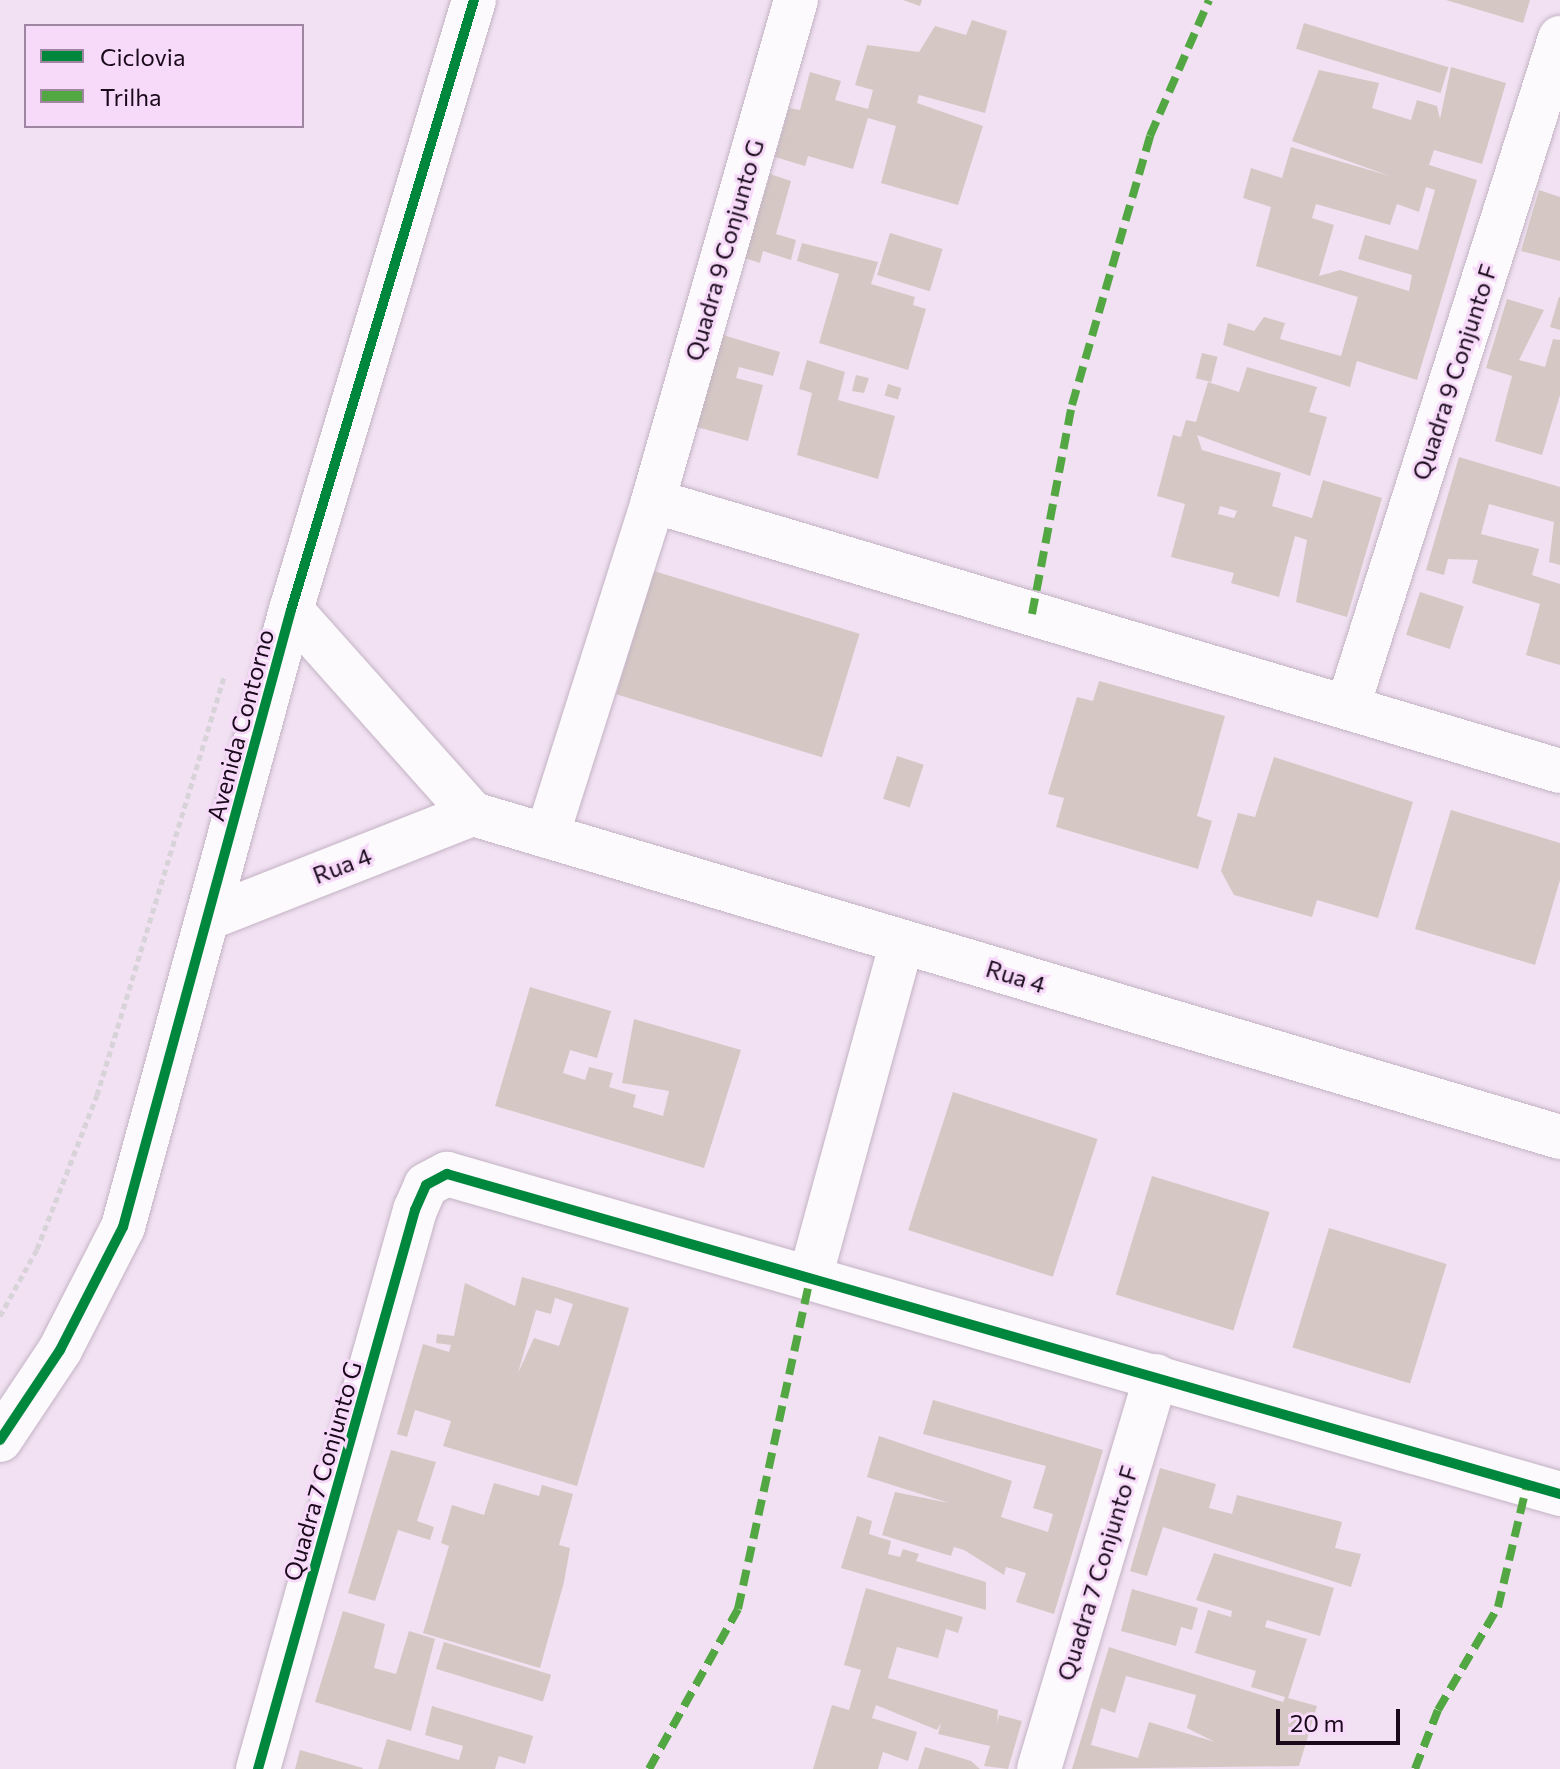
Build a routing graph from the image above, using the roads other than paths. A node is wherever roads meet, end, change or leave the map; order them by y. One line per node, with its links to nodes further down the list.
1 (474, 0): 5 (street, Avenida Contorno)
2 (796, 0): 4 (street, Quadra 9 Conjunto G)
3 (1560, 38): 6 (street, Quadra 9 Conjunto F)
4 (653, 501): 6 (street); 9 (street, Quadra 9 Conjunto G)
5 (291, 610): 8 (street); 10 (street, Avenida Contorno)
6 (1348, 706): 7 (street)
7 (1560, 771)
8 (473, 814): 9 (street, Rua 4); 10 (street, Rua 4)
9 (547, 836): 11 (street, Rua 4)
10 (211, 917): 15 (street, Avenida Contorno)
11 (902, 942): 12 (street, Rua 4); 13 (street)
12 (1560, 1137)
13 (810, 1278): 14 (street); 17 (street, Quadra 7 Conjunto G)
14 (1156, 1376): 16 (street); 18 (street, Quadra 7 Conjunto F)
15 (0, 1440)
16 (1560, 1494)
17 (258, 1769)
18 (1039, 1769)

